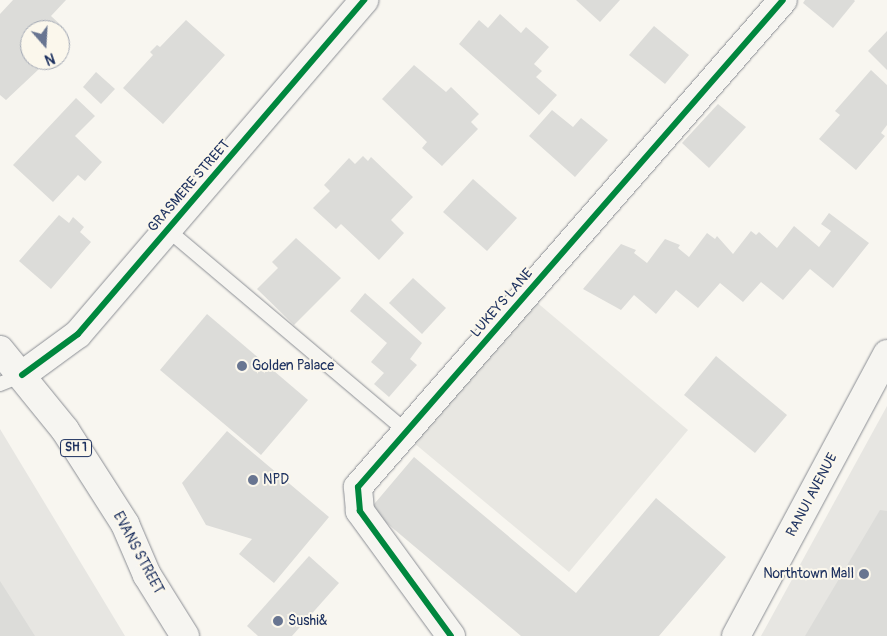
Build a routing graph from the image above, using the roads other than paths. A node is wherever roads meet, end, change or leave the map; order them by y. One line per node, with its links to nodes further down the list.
1 (364, 0): 3 (main road, GRASMERE STREET)
2 (783, 0): 7 (main road, LUKEYS LANE)
3 (168, 230): 6 (main road, GRASMERE STREET); 7 (lane)
4 (0, 350): 6 (main road, EVANS STREET / SH 1)
5 (887, 354): 10 (main road, RANUI AVENUE)
6 (11, 380): 8 (main road, EVANS STREET / SH 1)
7 (406, 431): 9 (main road, LUKEYS LANE)
8 (185, 636)
9 (451, 636)
10 (736, 636)

